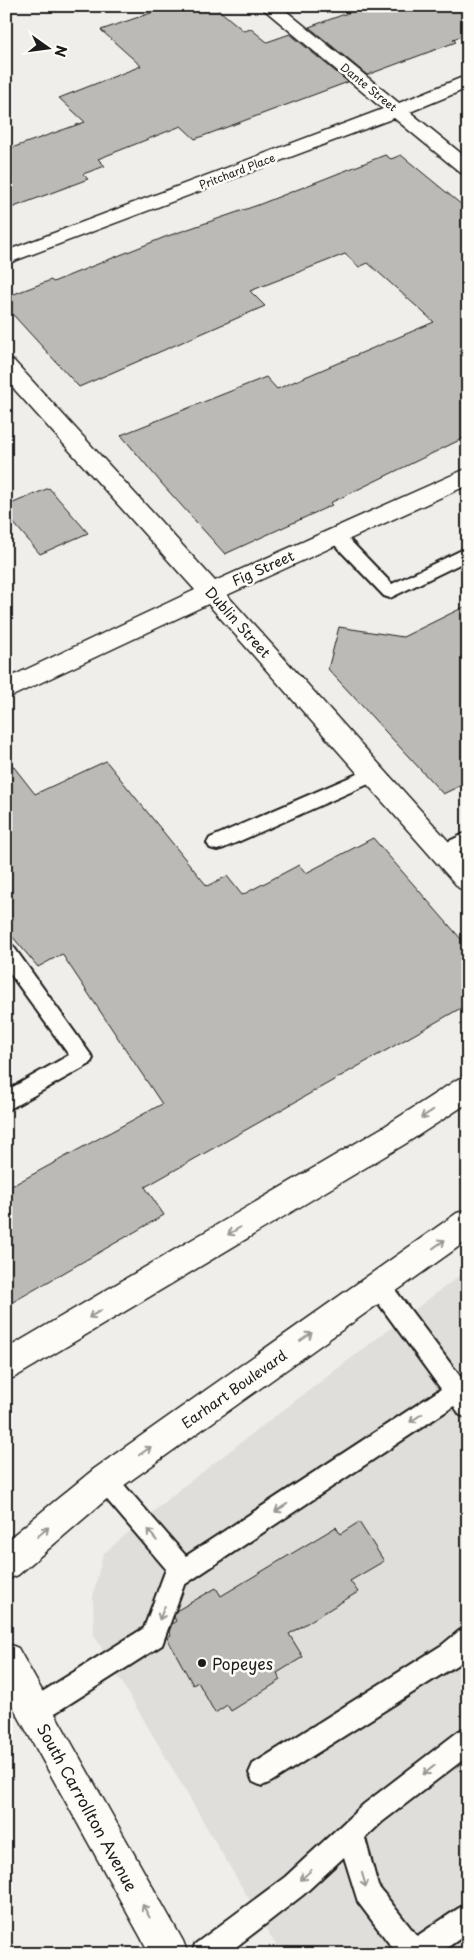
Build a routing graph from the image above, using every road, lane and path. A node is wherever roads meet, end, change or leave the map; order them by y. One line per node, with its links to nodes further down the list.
1 (269, 6): 3 (street, Dante Street)
2 (468, 82): 3 (street, Pritchard Place)
3 (397, 110): 4 (street, Dante Street); 5 (street, Pritchard Place)
4 (468, 169)
5 (6, 258)
6 (6, 366): 10 (street, Dublin Street)
7 (468, 476): 8 (street, Fig Street)
8 (336, 536): 9 (lane); 10 (street, Fig Street)
9 (468, 553)
10 (211, 592): 11 (street, Fig Street); 12 (street, Dublin Street)
11 (6, 690)
12 (373, 774): 14 (lane); 15 (street, Dublin Street)
13 (468, 839): 15 (lane)
14 (218, 843)
15 (442, 853): 16 (street, Dublin Street)
16 (468, 881)
17 (6, 952): 19 (lane)
18 (468, 1088): 22 (street, one-way to 22)
19 (6, 1102)
20 (468, 1223): 21 (street, Earhart Boulevard, one-way to 20)
21 (379, 1286): 23 (lane); 24 (street, Earhart Boulevard, one-way to 21)
22 (6, 1366)
23 (462, 1399): 26 (lane, one-way to 26)
24 (105, 1480): 25 (street, Earhart Boulevard, one-way to 24); 26 (lane, one-way to 24)
25 (6, 1563)
26 (184, 1572): 29 (lane, one-way to 29)
27 (468, 1640): 31 (lane)
28 (6, 1660): 29 (street, South Carrollton Avenue)
29 (35, 1711): 34 (street, South Carrollton Avenue, one-way to 29)
30 (468, 1740): 32 (lane, one-way to 32)
31 (262, 1773)
32 (350, 1833): 35 (lane, one-way to 35); 36 (lane, one-way to 36)
33 (468, 1916): 36 (lane)
34 (170, 1954)
35 (206, 1954)
36 (415, 1954)

